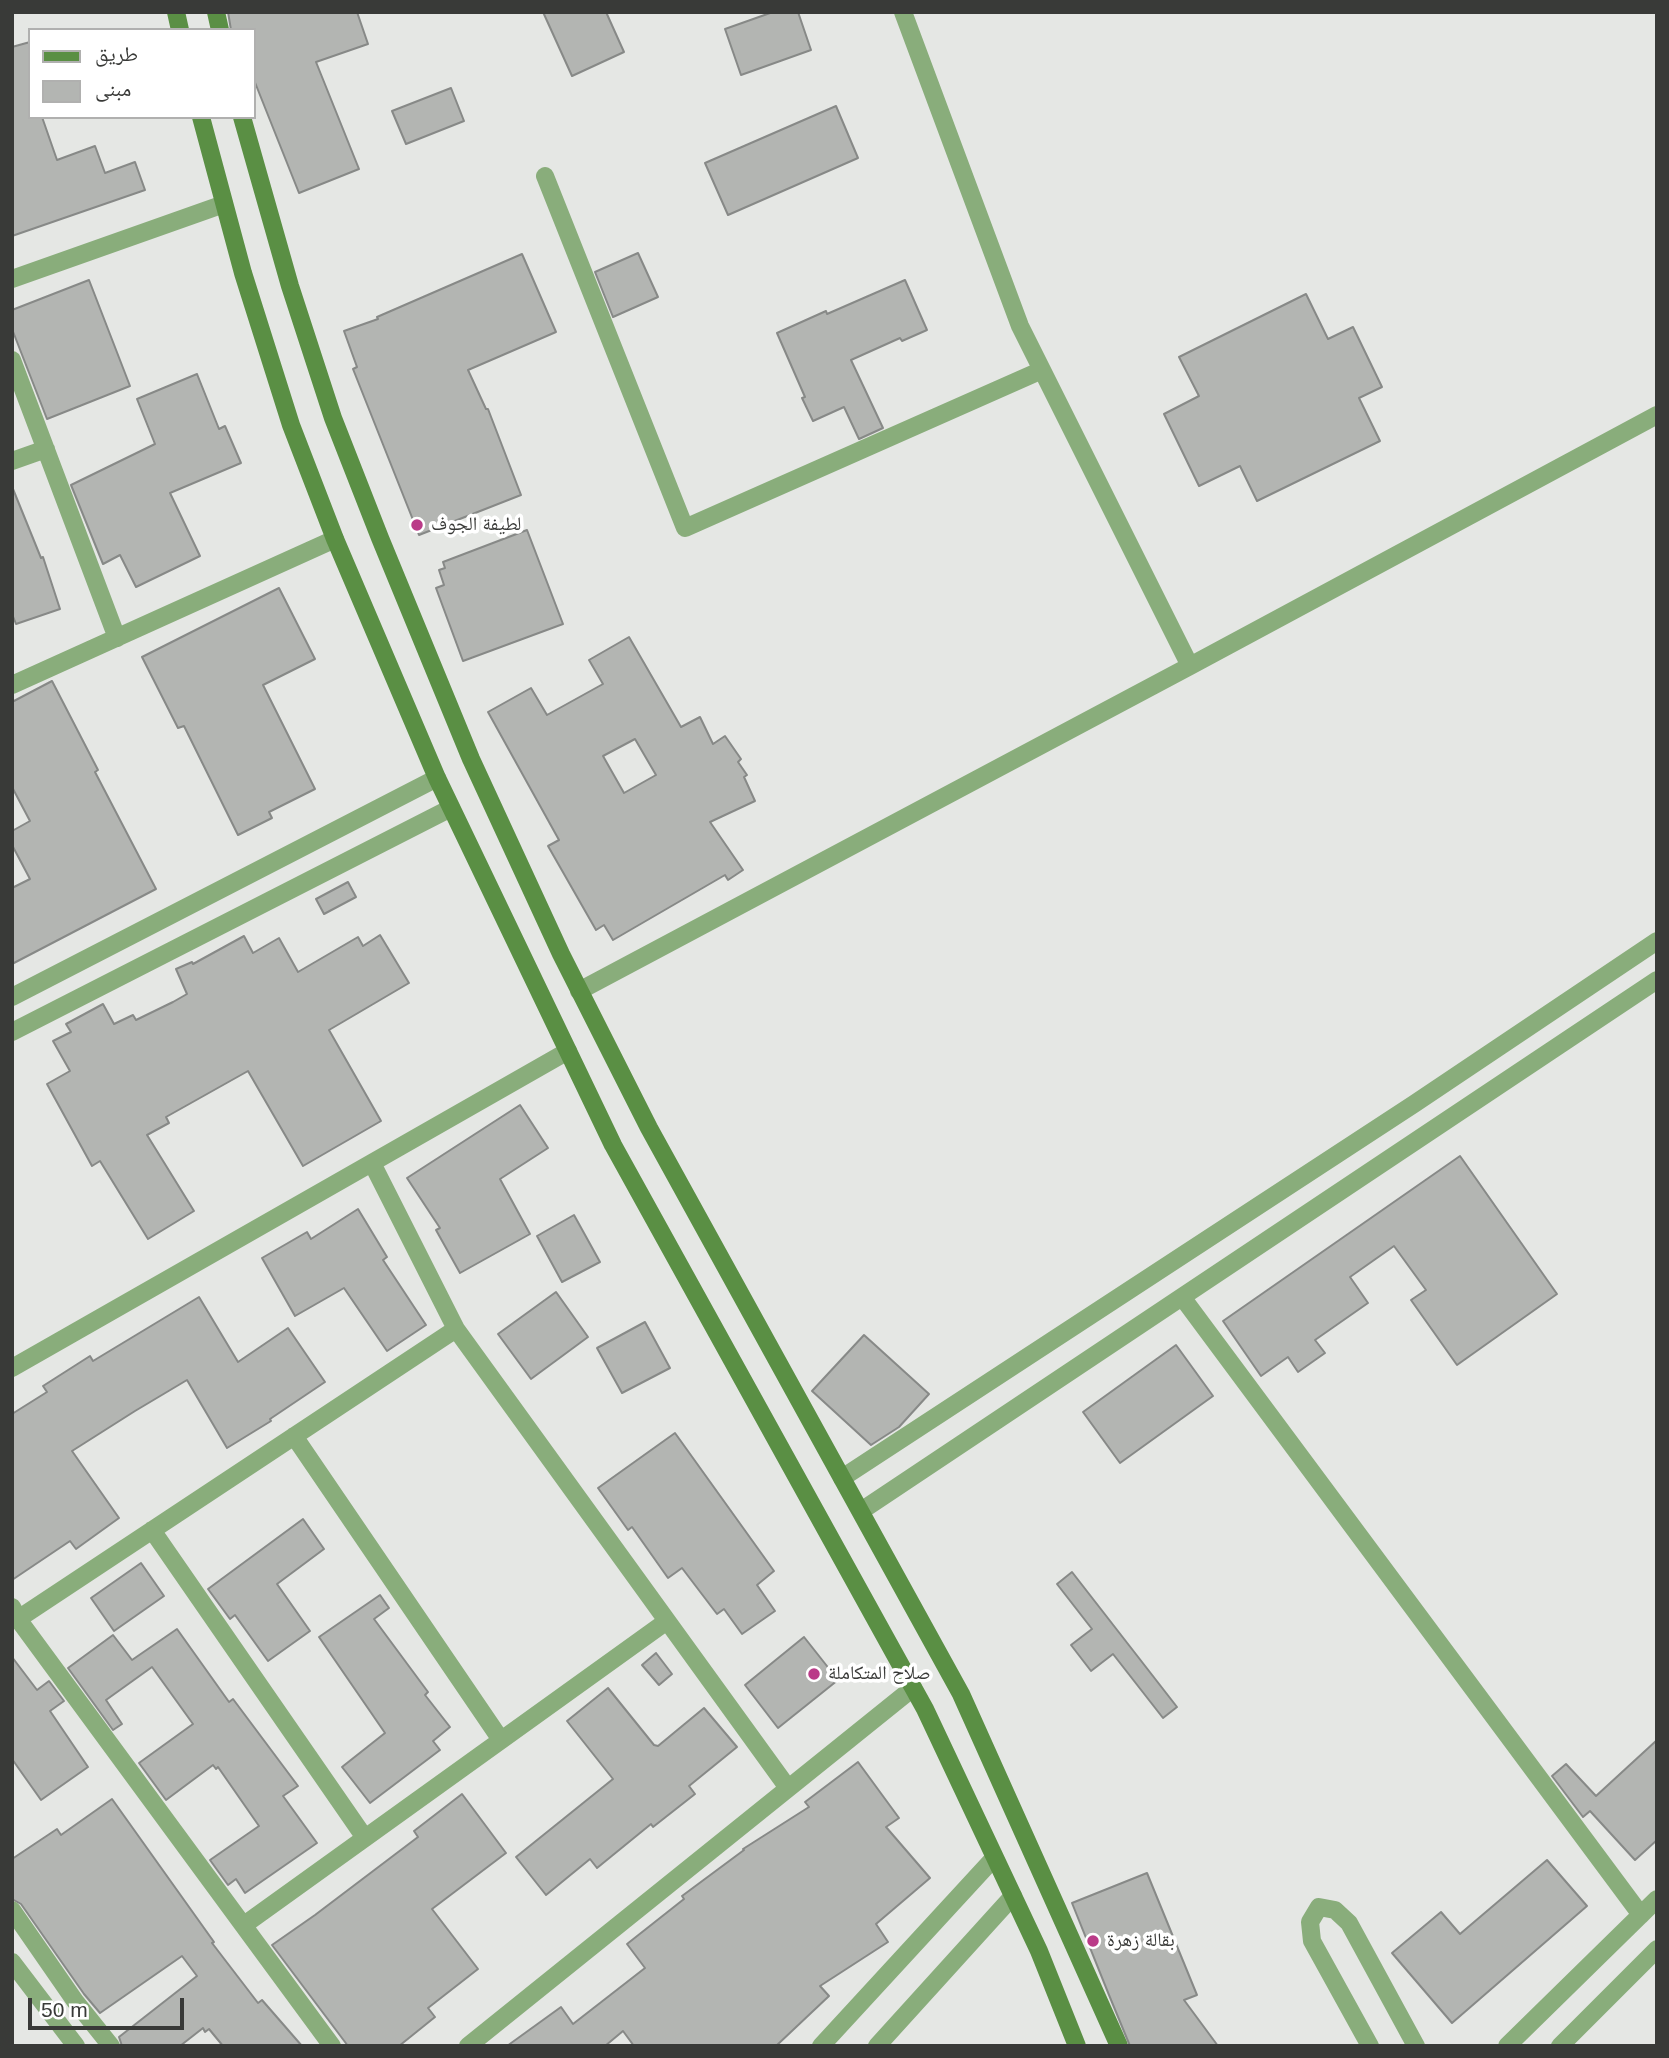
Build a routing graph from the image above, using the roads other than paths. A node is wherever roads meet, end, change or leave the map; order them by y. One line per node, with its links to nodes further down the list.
1 (903, 12): 8 (street)
2 (202, 119): 5 (street)
3 (243, 119): 20 (street)
4 (545, 176): 8 (street)
5 (224, 204): 6 (street); 12 (street)
6 (12, 279)
7 (12, 360): 10 (street)
8 (1042, 370): 14 (street)
9 (1657, 415): 14 (street)
10 (46, 449): 11 (street); 13 (street)
11 (12, 461)
12 (335, 540): 13 (street); 16 (street)
13 (117, 638): 15 (street)
14 (1190, 666): 20 (street)
15 (12, 685)
16 (437, 778): 17 (street); 21 (street)
17 (451, 808): 22 (street); 23 (street)
18 (1657, 941): 29 (street)
19 (1657, 980): 25 (street)
20 (579, 990): 29 (street)
21 (12, 997)
22 (12, 1032)
23 (568, 1051): 24 (street); 34 (street)
24 (372, 1163): 26 (street); 27 (street)
25 (1182, 1297): 30 (street); 42 (street)
26 (456, 1329): 28 (street); 33 (street)
27 (12, 1368)
28 (294, 1436): 31 (street); 35 (street)
29 (842, 1478): 30 (street)
30 (861, 1511): 53 (street)
31 (152, 1530): 32 (street); 37 (street)
32 (15, 1613): 43 (street)
33 (667, 1620): 35 (street); 36 (street)
34 (913, 1688): 36 (street); 38 (street)
35 (501, 1740): 37 (street)
36 (788, 1788): 49 (street)
37 (365, 1838): 43 (street)
38 (994, 1858): 39 (street); 50 (street)
39 (1013, 1896): 51 (street); 52 (street)
40 (1657, 1899): 42 (street)
41 (12, 1910): 47 (street)
42 (1641, 1915): 56 (street)
43 (244, 1926): 48 (street)
44 (1657, 1949): 57 (street)
45 (12, 1962): 46 (street)
46 (76, 2046)
47 (111, 2046)
48 (332, 2046)
49 (468, 2046)
50 (821, 2046)
51 (877, 2046)
52 (1077, 2046)
53 (1119, 2046)
54 (1370, 2046): 55 (street)
55 (1416, 2046)
56 (1507, 2046)
57 (1560, 2046)

